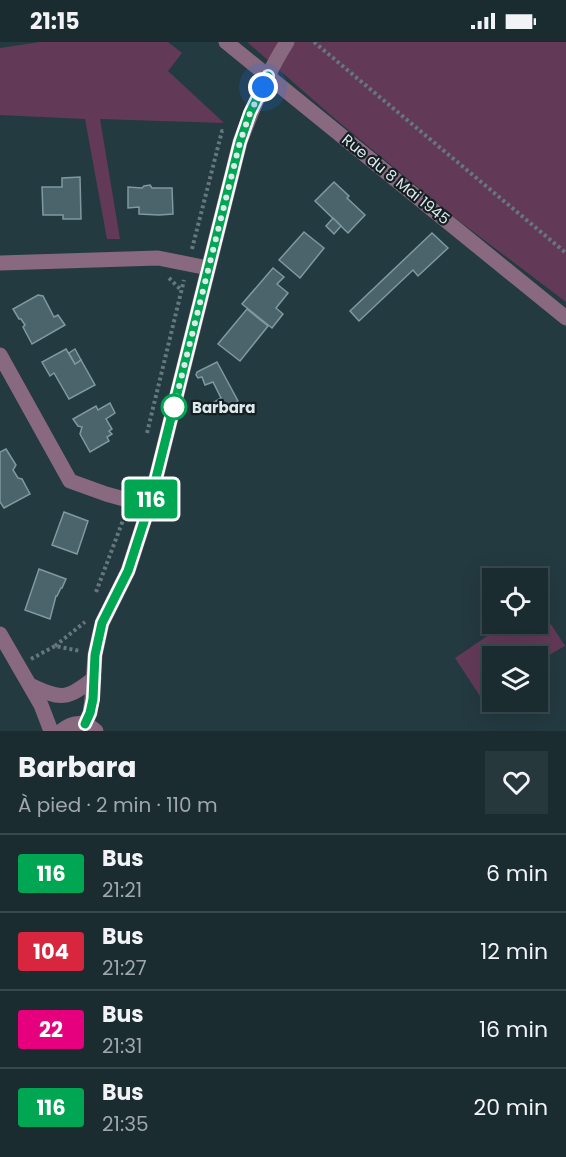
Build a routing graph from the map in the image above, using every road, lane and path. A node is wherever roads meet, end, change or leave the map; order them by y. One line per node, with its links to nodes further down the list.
1 (226, 42): 4 (street, Rue du 8 Mai 1945)
2 (287, 42): 4 (street)
3 (314, 42): 6 (path)
4 (268, 76): 5 (street); 10 (street, Rue du 8 Mai 1945)
5 (246, 126): 8 (path); 9 (street)
6 (566, 253)
7 (0, 263): 8 (street)
8 (188, 264): 9 (street); 12 (path)
9 (208, 268): 14 (street)
10 (566, 318)
11 (0, 356): 13 (street)
12 (145, 441)
13 (130, 501): 14 (street); 15 (path)
14 (149, 506): 19 (street)
15 (92, 602)
16 (88, 613): 18 (path)
17 (0, 634): 20 (street)
18 (56, 646)
19 (94, 678): 20 (street); 22 (street)
20 (29, 684): 21 (street)
21 (41, 705): 23 (street); 24 (street)
22 (91, 727): 23 (street)
23 (64, 728)
24 (51, 731)

